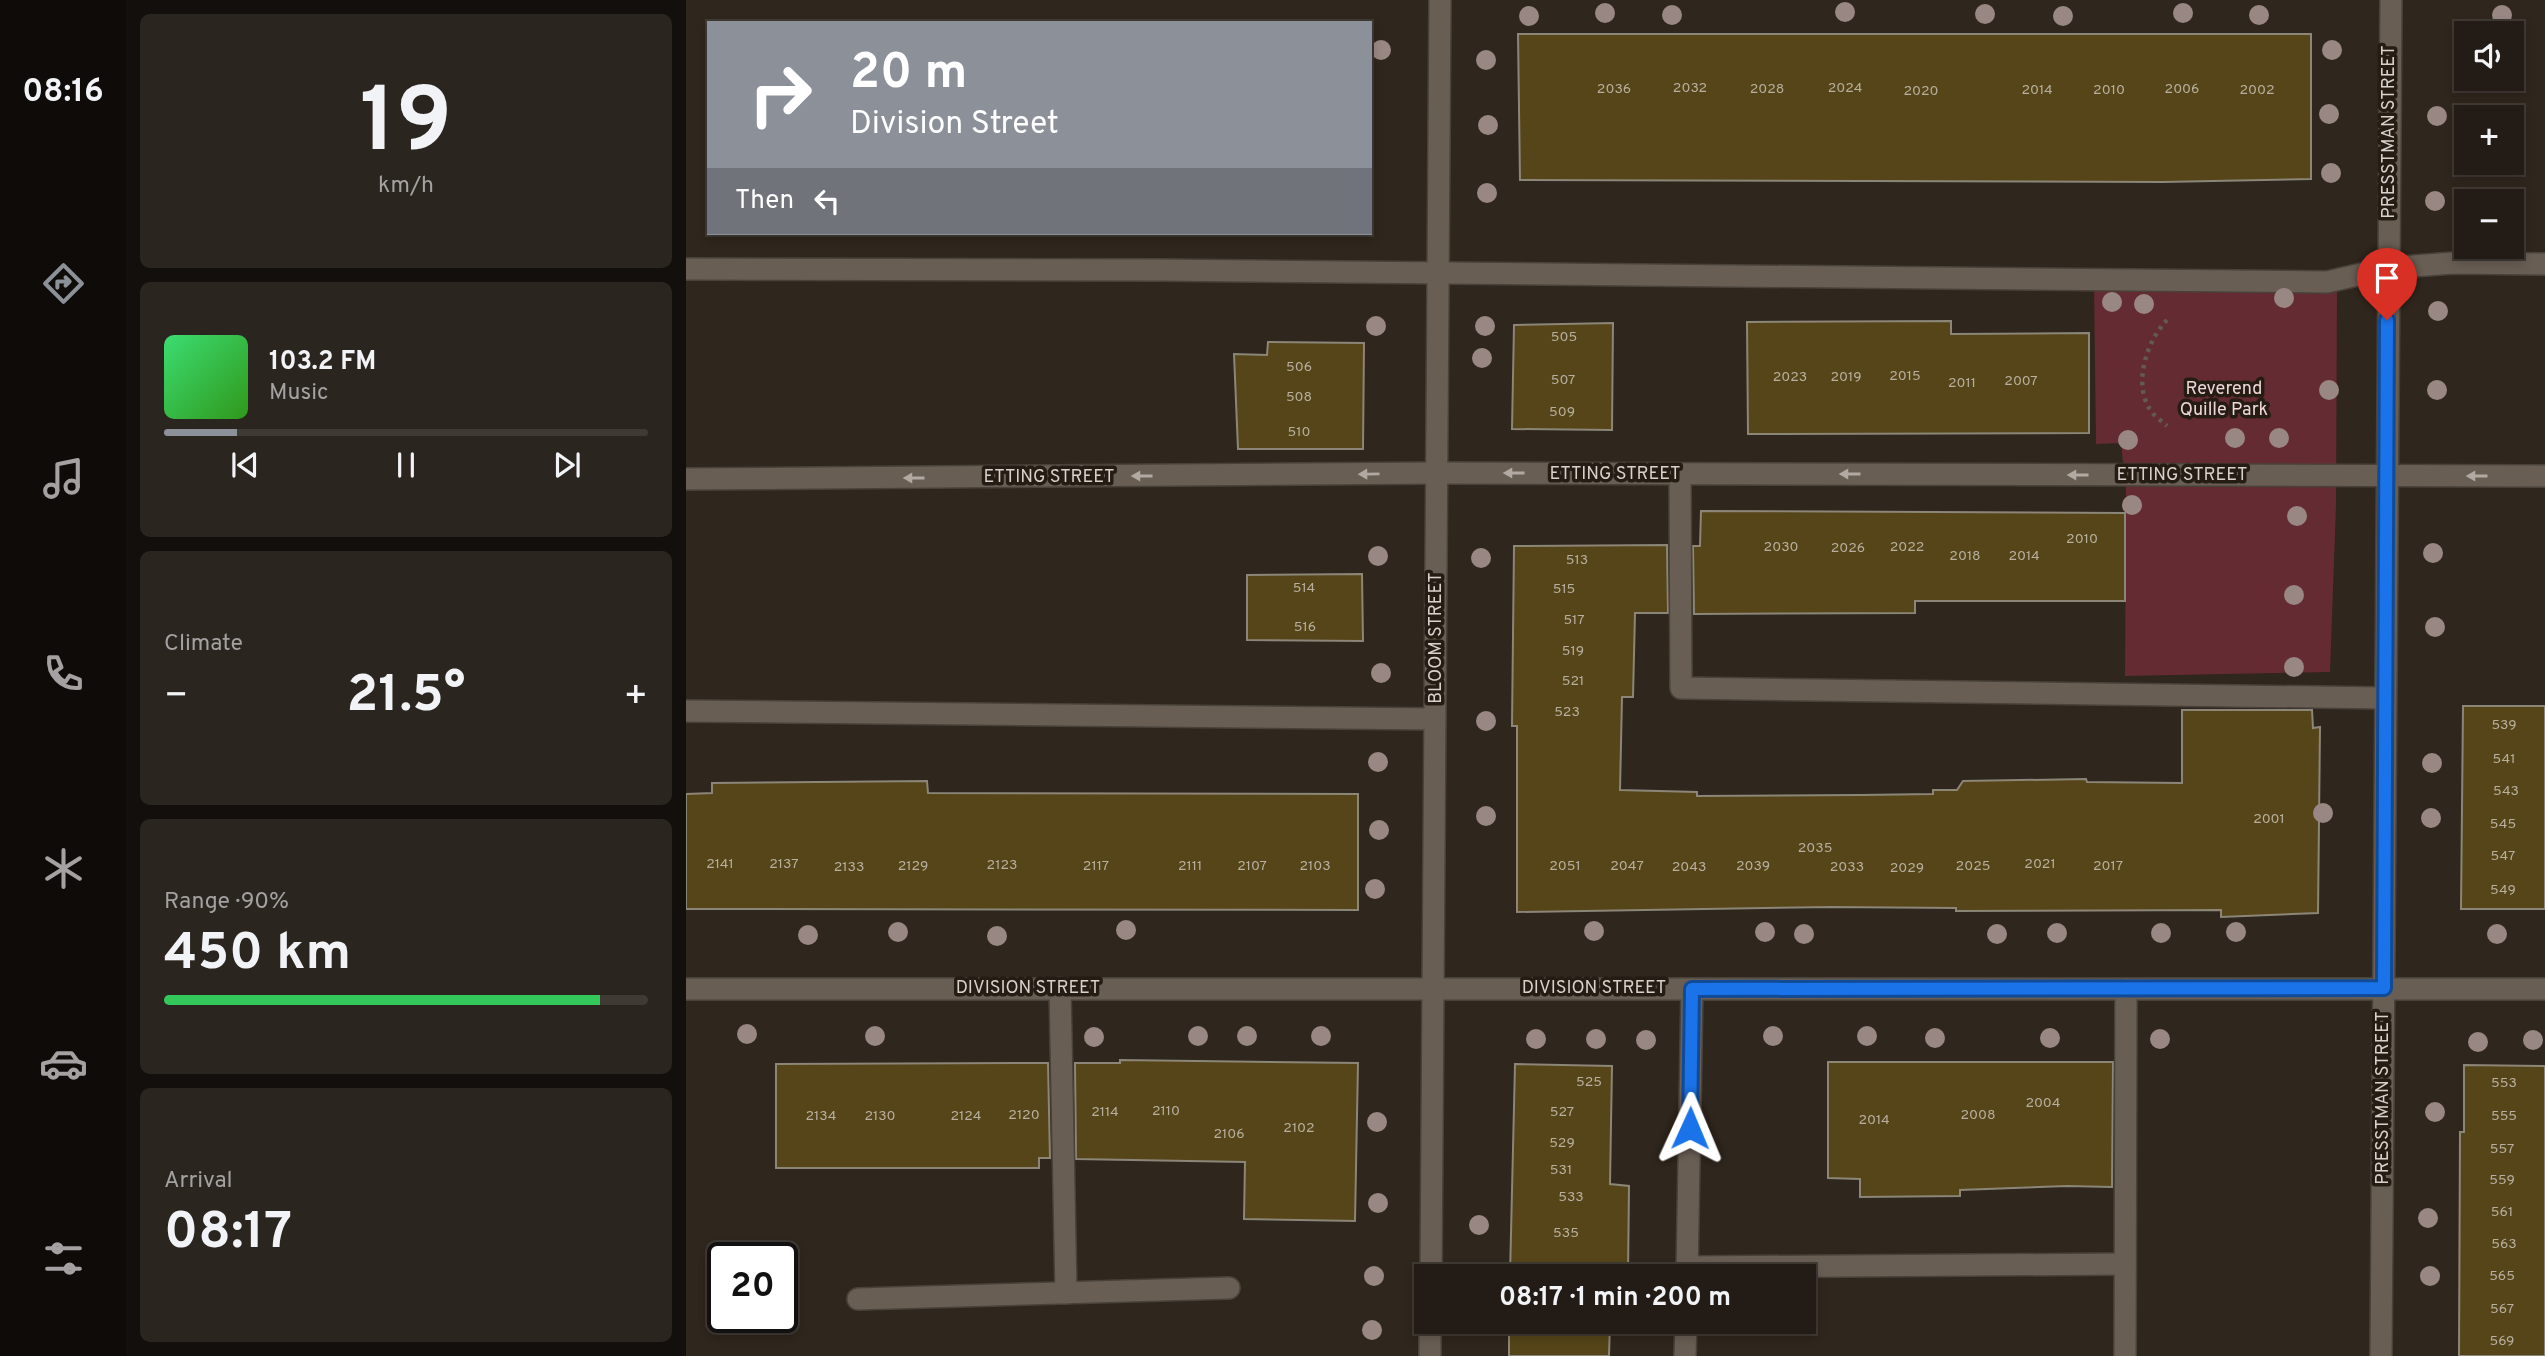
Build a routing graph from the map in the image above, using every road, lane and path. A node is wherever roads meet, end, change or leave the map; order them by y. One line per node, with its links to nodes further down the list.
1 (1440, 0): 6 (street, BLOOM STREET)
2 (2391, 0): 4 (street, PRESSTMAN STREET)
3 (2545, 264): 4 (street)
4 (2388, 268): 6 (street); 11 (street, PRESSTMAN STREET)
5 (686, 270): 6 (street)
6 (1438, 275): 9 (street, BLOOM STREET)
7 (2171, 316): 8 (path)
8 (2167, 426)
9 (1437, 473): 10 (street, ETTING STREET, one-way to 9); 13 (street, ETTING STREET, one-way to 13); 16 (street, BLOOM STREET)
10 (1680, 474): 11 (street, ETTING STREET, one-way to 10); 14 (street)
11 (2385, 475): 12 (street, ETTING STREET, one-way to 11); 14 (street, PRESSTMAN STREET)
12 (2545, 476)
13 (686, 480)
14 (2384, 698): 19 (street, PRESSTMAN STREET)
15 (686, 711): 16 (street)
16 (1435, 719): 18 (street, BLOOM STREET)
17 (1060, 988): 18 (street, DIVISION STREET); 20 (street, DIVISION STREET); 29 (street)
18 (1433, 988): 21 (street, DIVISION STREET); 24 (street, BLOOM STREET)
19 (2384, 988): 22 (street, DIVISION STREET); 23 (street, DIVISION STREET); 36 (street, PRESSTMAN STREET)
20 (686, 989)
21 (1692, 989): 22 (street, DIVISION STREET); 25 (street)
22 (2126, 989): 26 (street)
23 (2545, 989)
24 (1431, 1264)
25 (1687, 1264)
26 (2125, 1264): 27 (street); 35 (street)
27 (1816, 1269)
28 (1229, 1288): 29 (street)
29 (1066, 1293): 30 (street)
30 (858, 1299)
31 (1430, 1334): 33 (street)
32 (1686, 1334): 34 (street)
33 (1430, 1356)
34 (1685, 1356)
35 (2125, 1356)
36 (2381, 1356)

